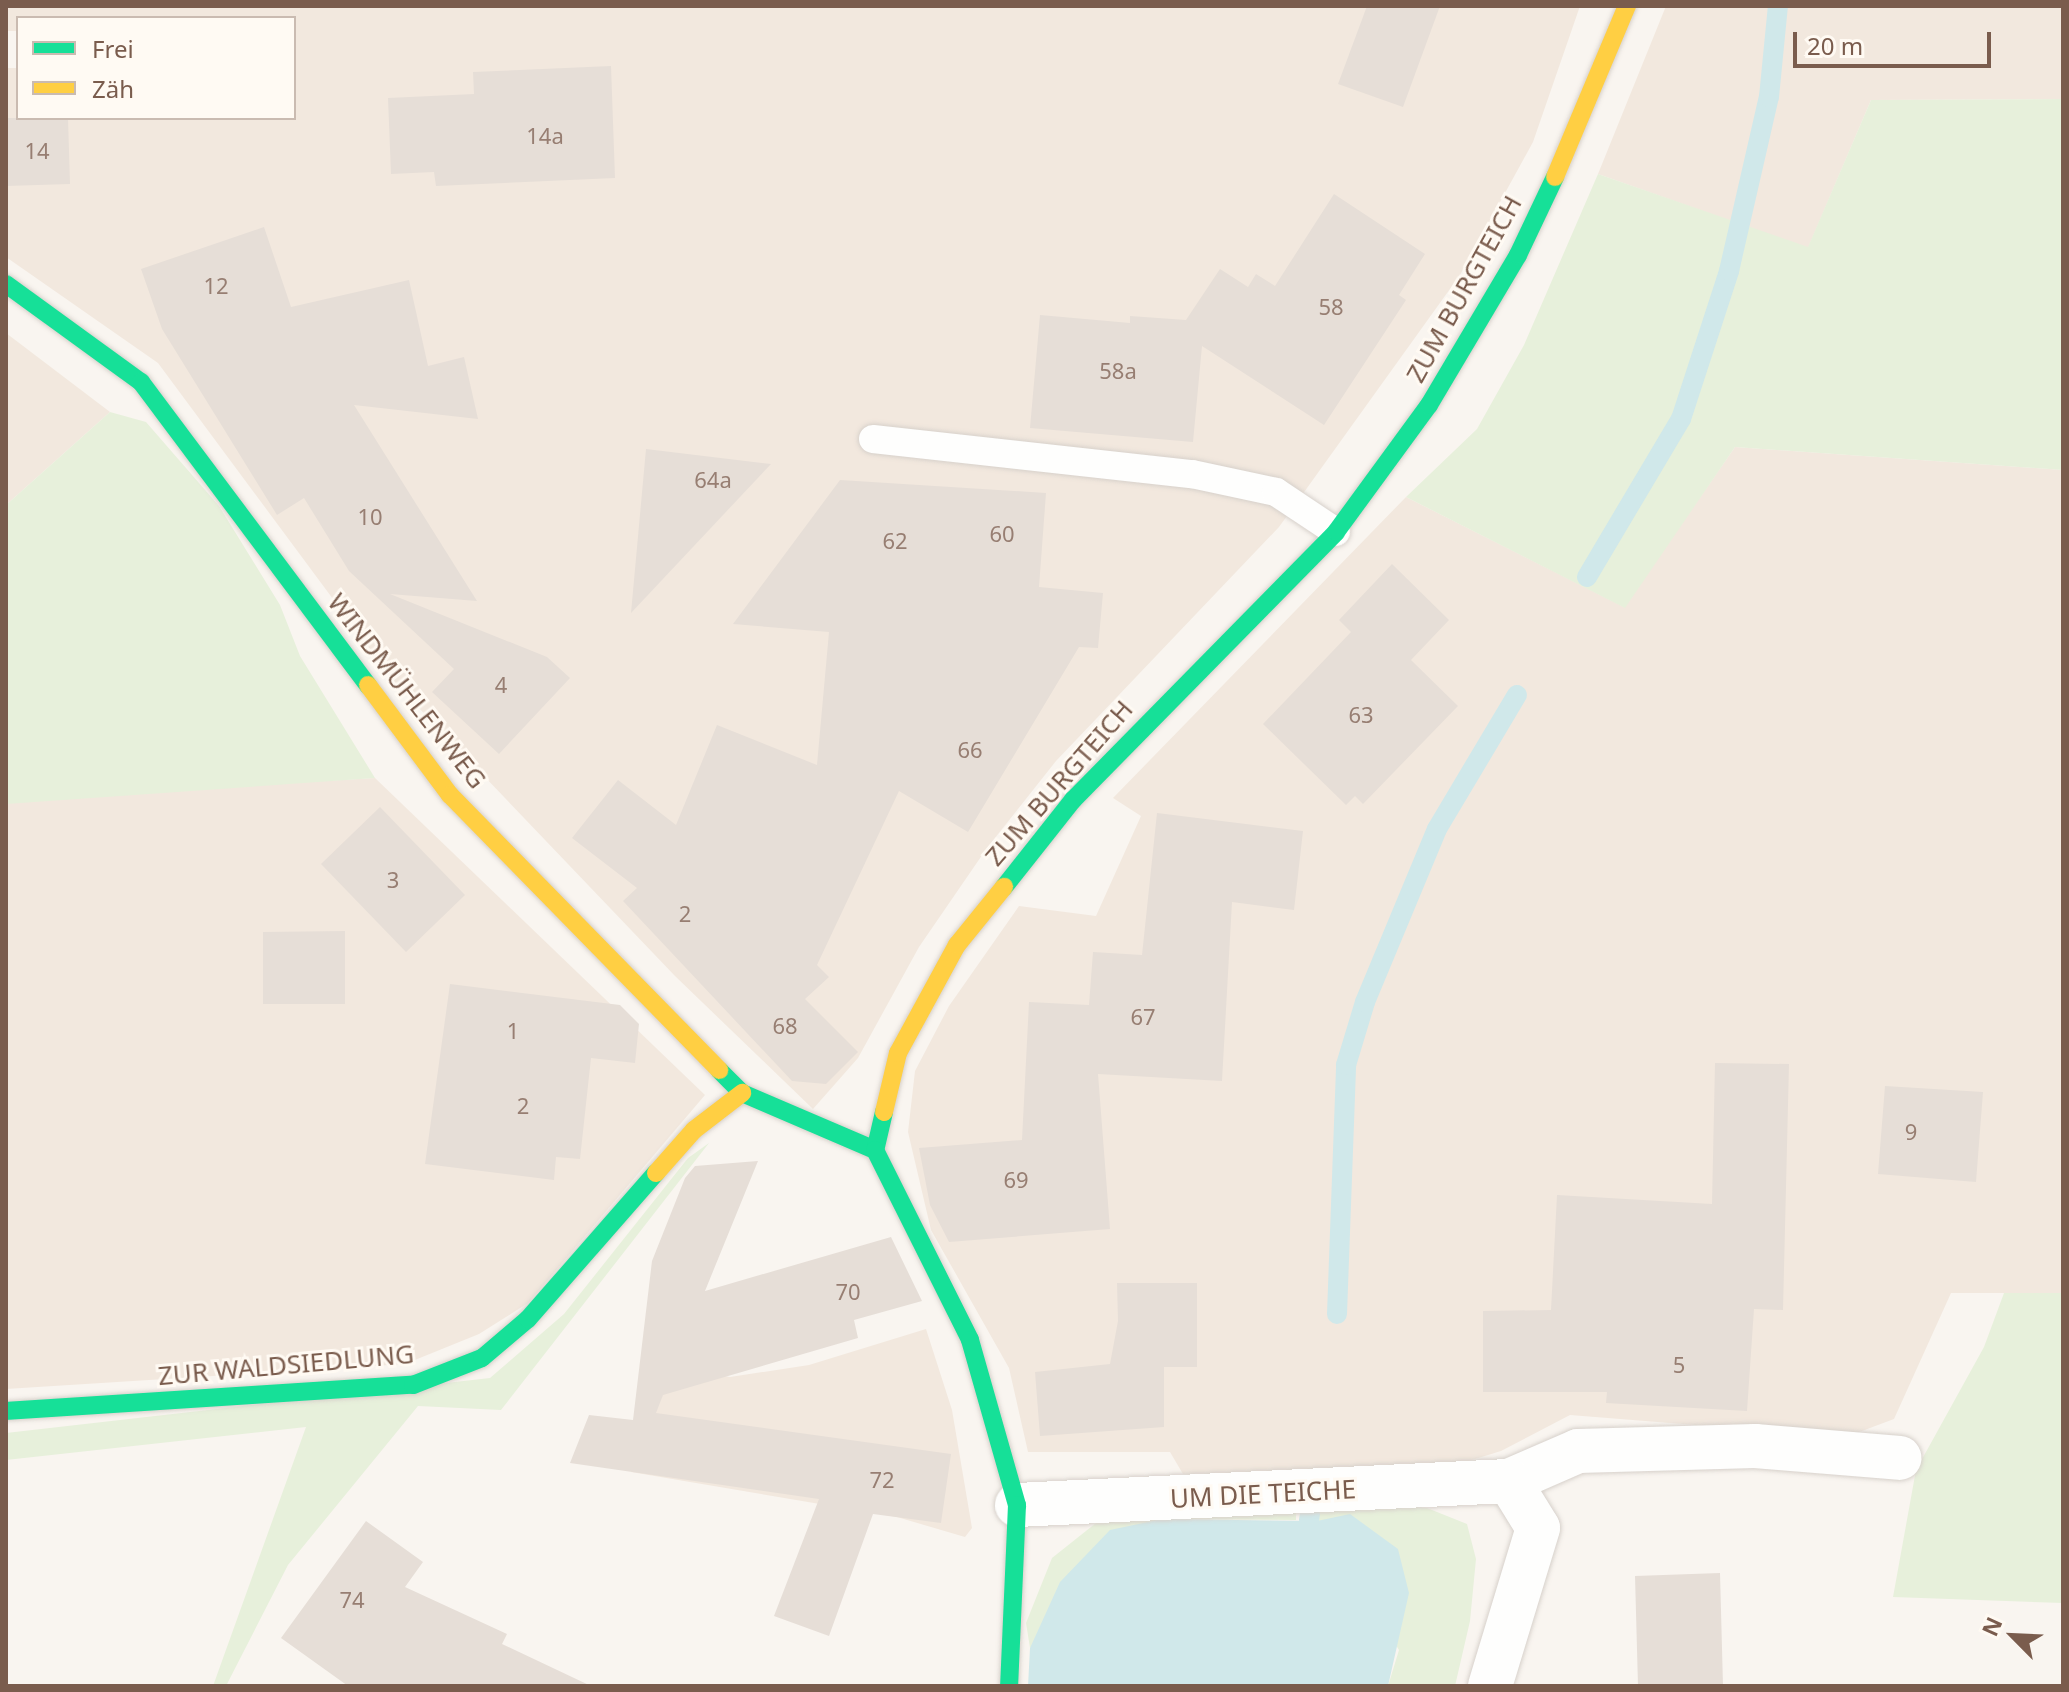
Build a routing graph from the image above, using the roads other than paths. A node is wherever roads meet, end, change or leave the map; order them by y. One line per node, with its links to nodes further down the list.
1 (1627, 6): 4 (street, ZUM BURGTEICH)
2 (6, 284): 5 (street, WINDMÜHLENWEG)
3 (873, 439): 4 (lane)
4 (1336, 532): 6 (street, ZUM BURGTEICH)
5 (742, 1093): 6 (street, WINDMÜHLENWEG); 7 (street, ZUR WALDSIEDLUNG)
6 (875, 1150): 10 (street)
7 (6, 1411)
8 (1900, 1458): 9 (street, UM DIE TEICHE)
9 (1509, 1481): 10 (street, UM DIE TEICHE); 12 (street)
10 (1017, 1505): 11 (street)
11 (1009, 1686)
12 (1490, 1686)

